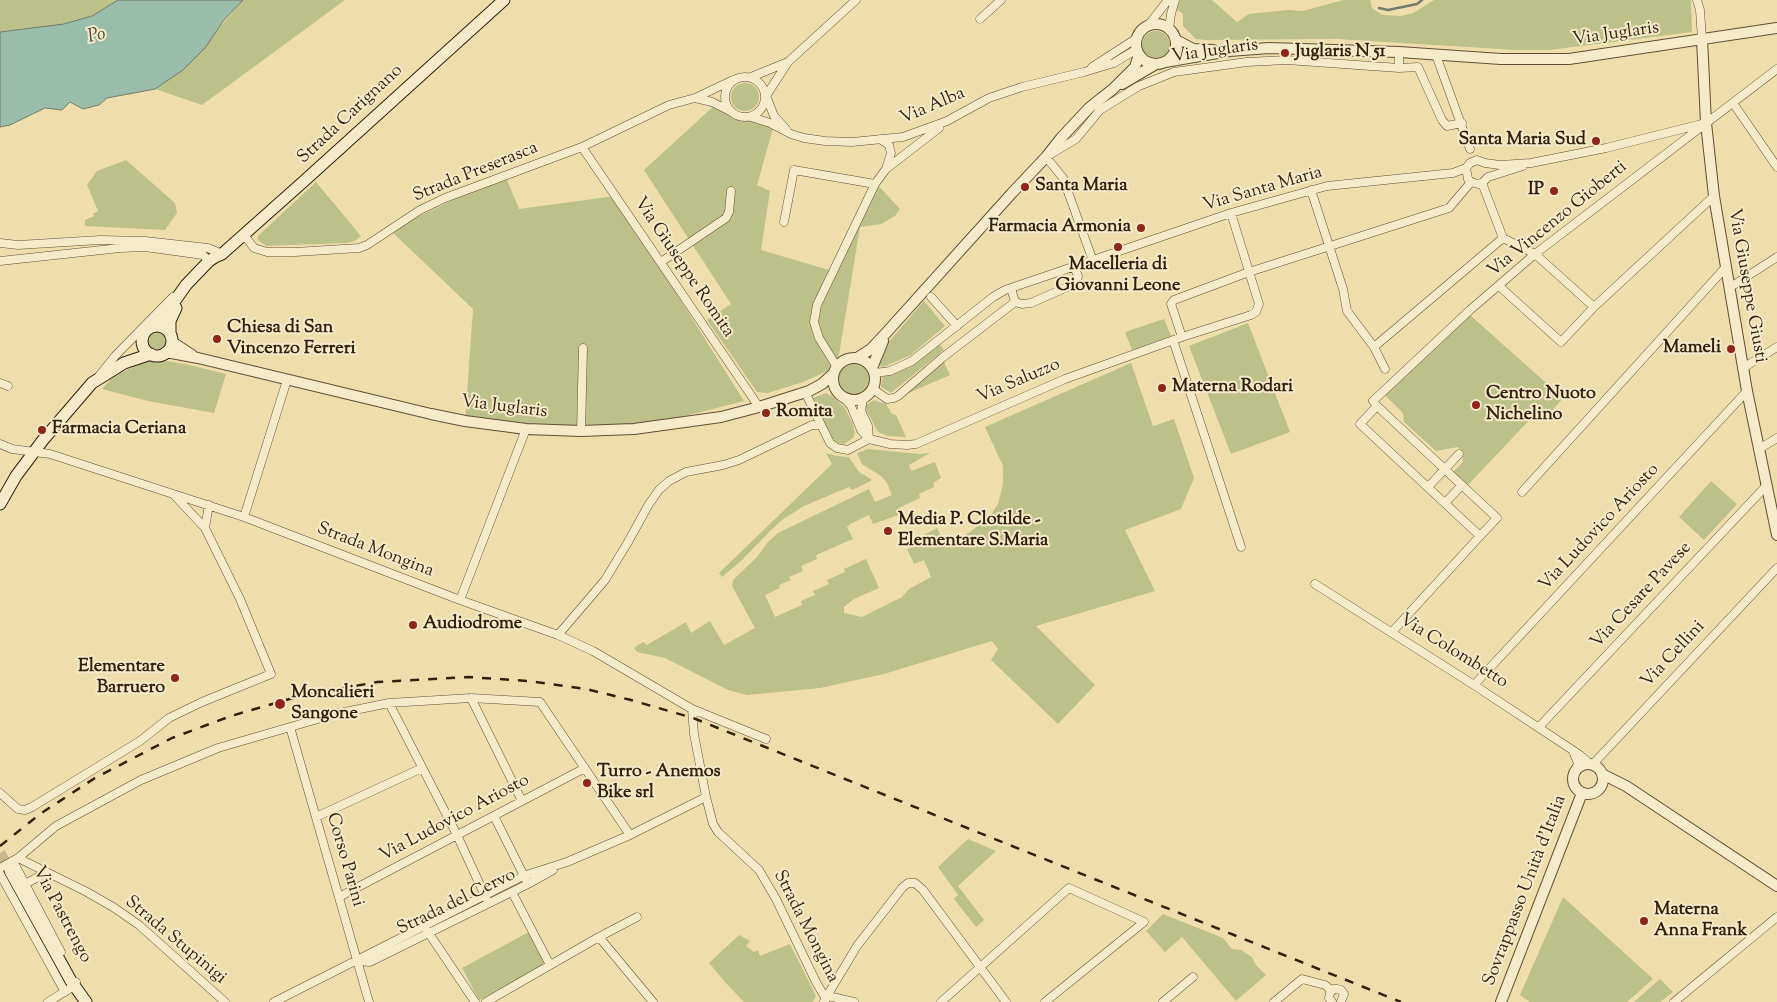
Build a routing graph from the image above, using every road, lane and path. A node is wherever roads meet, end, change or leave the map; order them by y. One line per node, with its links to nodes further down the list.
1 (504, 0): 54 (main road, Strada Carignano)
2 (856, 0): 18 (street)
3 (1001, 0): 7 (street)
4 (1168, 0): 8 (street)
5 (1175, 0): 10 (street)
6 (1697, 0): 12 (street)
7 (980, 19)
8 (1147, 27): 10 (street); 11 (street)
9 (1777, 28): 12 (street, Via Juglaris)
10 (1170, 30): 13 (street)
11 (1137, 38): 14 (street); 22 (street, Via Alba)
12 (1702, 39): 17 (street, Via Juglaris); 33 (street, Via Giuseppe Giusti)
13 (1176, 40): 15 (street, Via Juglaris); 19 (street)
14 (1138, 51): 19 (street); 22 (street, Via Alba); 25 (street, Via Juglaris)
15 (1229, 51): 16 (street, Via Juglaris); 19 (street, Via Juglaris)
16 (1399, 52): 17 (street, Via Juglaris); 20 (street)
17 (1436, 54): 32 (street)
18 (788, 62): 23 (street); 26 (street)
19 (1160, 63): 25 (street, Via Juglaris)
20 (1399, 68): 32 (street, Via Juglaris); 40 (street, Via Juglaris)
21 (1777, 69): 28 (street, Via Vincenzo Gioberti)
22 (1084, 72): 31 (street, Via Alba)
23 (752, 77): 24 (street); 26 (street)
24 (733, 80): 27 (street, Strada Preserasca); 29 (street)
25 (1113, 89): 40 (street, Via Juglaris)
26 (766, 96): 30 (street); 34 (street)
27 (695, 98): 29 (street); 37 (street, Strada Preserasca)
28 (1733, 104): 33 (street, Via Vincenzo Gioberti); 43 (street)
29 (730, 111): 30 (street)
30 (751, 117): 34 (street, Via Alba)
31 (948, 121): 35 (street, Via Alba); 39 (street)
32 (1462, 123): 38 (street)
33 (1706, 123): 42 (street, Via Santa Maria); 51 (street, Via Giuseppe Giusti); 59 (street, Via Vincenzo Gioberti)
34 (791, 134): 36 (street, Via Alba)
35 (903, 137): 36 (street, Via Alba); 39 (street)
36 (880, 139): 45 (street)
37 (582, 146): 54 (street, Strada Preserasca); 64 (street, Via Giuseppe Romita)
38 (1470, 149): 41 (street); 44 (street)
39 (906, 153): 45 (street)
40 (1046, 157): 63 (street); 77 (street, Via Juglaris)
41 (1484, 162): 42 (street, Via Santa Maria); 44 (street, Via Santa Maria); 46 (street)
42 (1532, 163): 46 (street, Via Santa Maria)
43 (1776, 165)
44 (1468, 166): 47 (street); 49 (street, Via Santa Maria)
45 (886, 169): 48 (street)
46 (1485, 180): 47 (street, Via Santa Maria); 55 (street)
47 (1471, 182): 57 (street)
48 (875, 184): 53 (street); 91 (street)
49 (1311, 190): 52 (street, Via Santa Maria); 57 (street)
50 (731, 191): 64 (street)
51 (1714, 196): 66 (street, Via Giuseppe Giusti); 74 (street)
52 (1231, 213): 63 (street, Via Santa Maria); 67 (street, Via Saluzzo)
53 (784, 222)
54 (244, 235): 58 (main road, Strada Carignano)
55 (1503, 238): 59 (street); 83 (street)
56 (0, 243): 58 (street)
57 (1329, 246): 67 (street); 83 (street)
58 (222, 254): 62 (main road, Strada Carignano); 82 (main road, Strada Carignano)
59 (1535, 254): 68 (street, Via Vincenzo Gioberti); 74 (street)
60 (1777, 257): 70 (street)
61 (2, 259): 62 (street)
62 (209, 261): 71 (main road, Strada Carignano)
63 (1093, 261): 65 (street, Via Santa Maria)
64 (660, 262): 102 (street, Via Giuseppe Romita)
65 (1074, 267): 69 (street, Via Santa Maria); 73 (street)
66 (1725, 268): 70 (street, Via Giuseppe Giusti); 116 (street)
67 (1249, 272): 78 (street); 78 (street, Via Saluzzo)
68 (1499, 286): 74 (street); 101 (street, Via Vincenzo Gioberti)
69 (1011, 288): 73 (street); 76 (street, Via Santa Maria)
70 (1729, 288): 89 (street, Via Giuseppe Giusti)
71 (179, 294): 75 (main road, Strada Carignano); 93 (street, Strada Carignano)
72 (931, 297): 76 (street)
73 (1015, 302): 81 (street)
74 (1594, 307)
75 (157, 326): 80 (main road); 82 (main road)
76 (955, 327): 81 (street); 92 (street, Via Santa Maria)
77 (886, 333): 87 (street, Via Juglaris); 92 (street, Via Juglaris)
78 (1182, 337): 79 (street, Via Saluzzo)
79 (1173, 340): 107 (street, Via Saluzzo); 125 (street)
80 (142, 341): 86 (main road); 88 (main road, Strada Carignano)
81 (964, 341): 95 (street)
82 (169, 343): 86 (main road); 94 (street, Via Juglaris)
83 (1374, 347): 90 (street)
84 (1777, 347): 89 (street)
85 (583, 348): 105 (street)
86 (151, 354): 88 (main road, Strada Carignano)
87 (857, 358): 91 (street); 92 (street)
88 (124, 362): 93 (main road, Strada Carignano)
89 (1743, 368): 96 (street, Via Giuseppe Giusti)
90 (1385, 369)
91 (835, 370): 97 (street, Via Juglaris); 98 (street)
92 (874, 370): 95 (street)
93 (97, 379): 110 (main road, Strada Carignano)
94 (287, 380): 104 (street, Via Juglaris); 121 (street)
95 (873, 389): 100 (street)
96 (1747, 391): 109 (street, Via Giuseppe Giusti); 131 (street, Via Ludovico Ariosto)
97 (807, 392): 98 (street, Via Juglaris); 102 (street, Via Juglaris); 103 (street)
98 (836, 392): 99 (street)
99 (845, 399): 100 (street); 107 (street)
100 (863, 399): 107 (street)
101 (1377, 406): 112 (street); 115 (street)
102 (759, 407): 105 (street, Via Juglaris)
103 (820, 424): 107 (street); 130 (street)
104 (526, 430): 105 (street, Via Juglaris); 128 (street)
105 (581, 431)
106 (1777, 438): 109 (street)
107 (869, 439)
108 (0, 444): 110 (street, Strada Mongina)
109 (1759, 449): 114 (street, Via Giuseppe Giusti)
110 (35, 451): 117 (street, Strada Mongina); 119 (main road, Strada Carignano)
111 (1459, 454): 112 (street)
112 (1445, 469): 113 (street); 115 (street)
113 (1462, 485): 118 (street); 124 (street)
114 (1766, 485): 123 (street, Via Giuseppe Giusti); 136 (street, Via Cesare Pavese)
115 (1428, 487): 118 (street)
116 (1522, 492)
117 (173, 494): 120 (street, Strada Mongina); 122 (street)
118 (1445, 503): 124 (street)
119 (0, 504)
120 (209, 505): 121 (street, Strada Mongina); 122 (street)
121 (244, 517): 128 (street, Strada Mongina)
122 (205, 528): 145 (street)
123 (1777, 535)
124 (1480, 536): 129 (street)
125 (1241, 547)
126 (1777, 568): 139 (street, Via Cellini)
127 (1314, 584): 129 (street, Via Colombetto)
128 (460, 600): 130 (street, Strada Mongina)
129 (1392, 632): 131 (street, Via Colombetto)
130 (558, 635): 134 (street, Strada Mongina)
131 (1474, 684): 136 (street, Via Colombetto)
132 (471, 698): 133 (street); 141 (street); 149 (street)
133 (389, 703): 135 (street); 140 (street)
134 (692, 709): 137 (street, Strada Mongina); 148 (street, Strada Mongina)
135 (290, 727): 151 (street, Corso Parini); 155 (street)
136 (1539, 727): 138 (street, Via Colombetto)
137 (766, 739)
138 (1572, 749): 139 (street, Via Colombetto); 142 (street)
139 (1591, 764): 142 (street); 143 (street, Via Colombetto)
140 (422, 768): 151 (street); 152 (street)
141 (585, 768): 149 (street, Via Ludovico Ariosto); 153 (street)
142 (1576, 769): 146 (street)
143 (1604, 775): 144 (street); 147 (street, Via Colombetto)
144 (1599, 790): 146 (street, Via Colombetto); 147 (street, Via Colombetto)
145 (0, 792)
146 (1582, 793): 194 (street, Sovrappasso Unità d'Italia)
147 (1637, 793): 160 (street, Via Colombetto)
148 (706, 797): 153 (street, Strada del Cervo); 175 (street, Strada Mongina)
149 (522, 801): 150 (street, Via Ludovico Ariosto)
150 (494, 816): 152 (street, Via Ludovico Ariosto); 157 (street)
151 (316, 817): 163 (street, Corso Parini)
152 (457, 835): 162 (street); 163 (street, Via Ludovico Ariosto)
153 (630, 835): 154 (street, Strada del Cervo)
154 (567, 862): 157 (street, Strada del Cervo); 159 (street, Strada del Cervo)
155 (8, 867): 156 (street, Strada Stupinigi); 158 (street, Via Pastrengo); 173 (main road, Via Pastrengo)
156 (55, 876): 158 (street); 180 (street, Strada Stupinigi)
157 (524, 876): 159 (street); 162 (street, Strada del Cervo)
158 (25, 884): 173 (street, Via Pastrengo)
159 (528, 884): 161 (street, Strada del Cervo)
160 (1777, 886)
161 (512, 892): 164 (street, Strada del Cervo); 170 (street)
162 (485, 895): 164 (street); 167 (street, Strada del Cervo)
163 (338, 897): 169 (street, Corso Parini)
164 (489, 903): 167 (street, Strada del Cervo)
165 (636, 917): 168 (street)
166 (1777, 917): 195 (street)
167 (426, 930): 169 (street, Strada del Cervo); 183 (street)
168 (599, 937): 170 (street); 185 (street)
169 (357, 961): 181 (street, Strada del Cervo); 182 (street, Corso Parini)
170 (550, 965): 184 (street)
171 (979, 968): 175 (street); 187 (street); 188 (street); 189 (street)
172 (1193, 977): 190 (street)
173 (69, 989): 177 (street); 178 (main road, Via Pastrengo); 179 (main road, Via Pastrengo)
174 (1331, 990): 176 (street); 191 (street); 192 (street)
175 (825, 999): 186 (street)
176 (1342, 1000): 193 (street)
177 (48, 1002)
178 (75, 1002)
179 (86, 1002)
180 (224, 1002)
181 (274, 1002)
182 (369, 1002)
183 (475, 1002)
184 (486, 1002)
185 (653, 1002)
186 (854, 1002)
187 (941, 1002)
188 (1006, 1002)
189 (1045, 1002)
190 (1163, 1002)
191 (1274, 1002)
192 (1332, 1002)
193 (1352, 1002)
194 (1500, 1002)
195 (1674, 1002)

